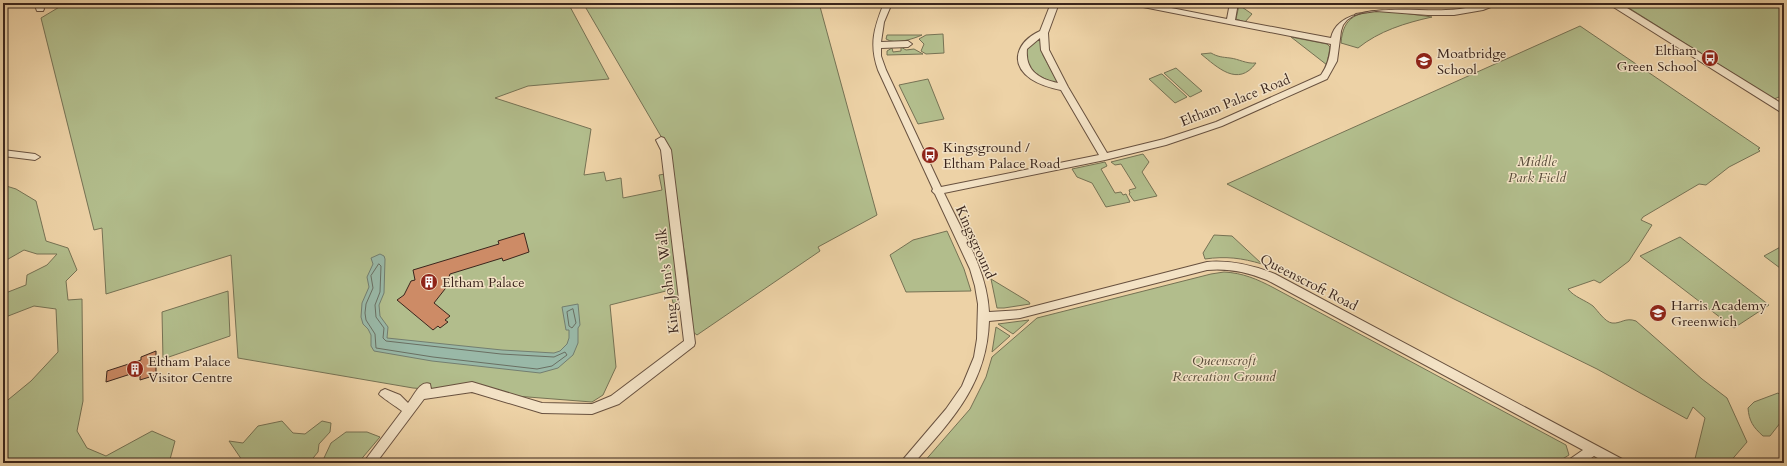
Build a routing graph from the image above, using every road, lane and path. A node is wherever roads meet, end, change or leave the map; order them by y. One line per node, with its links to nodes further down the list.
1 (888, 3): 11 (street, Kingsground)
2 (1055, 3): 8 (street)
3 (1133, 3): 7 (street)
4 (1234, 3): 7 (street)
5 (1497, 3): 9 (street, Eltham Palace Road)
6 (1612, 3): 13 (street)
7 (1231, 22): 9 (street)
8 (1044, 33): 12 (street); 12 (street)
9 (1336, 42): 17 (street, Eltham Palace Road)
10 (908, 44): 11 (street)
11 (877, 45): 18 (street, Kingsground)
12 (1064, 87): 17 (street)
13 (1784, 110)
14 (661, 140): 21 (street, King John's Walk)
15 (3, 153): 16 (street)
16 (35, 157)
17 (1105, 157): 18 (street, Eltham Palace Road)
18 (938, 191): 19 (street, Kingsground)
19 (985, 317): 22 (street, Queenscroft Road); 24 (street, Kingsground)
20 (385, 394): 21 (street)
21 (409, 411): 23 (street)
22 (1594, 450): 25 (street); 26 (street, Queenscroft Road)
23 (368, 463)
24 (906, 463)
25 (1574, 463)
26 (1618, 463)

